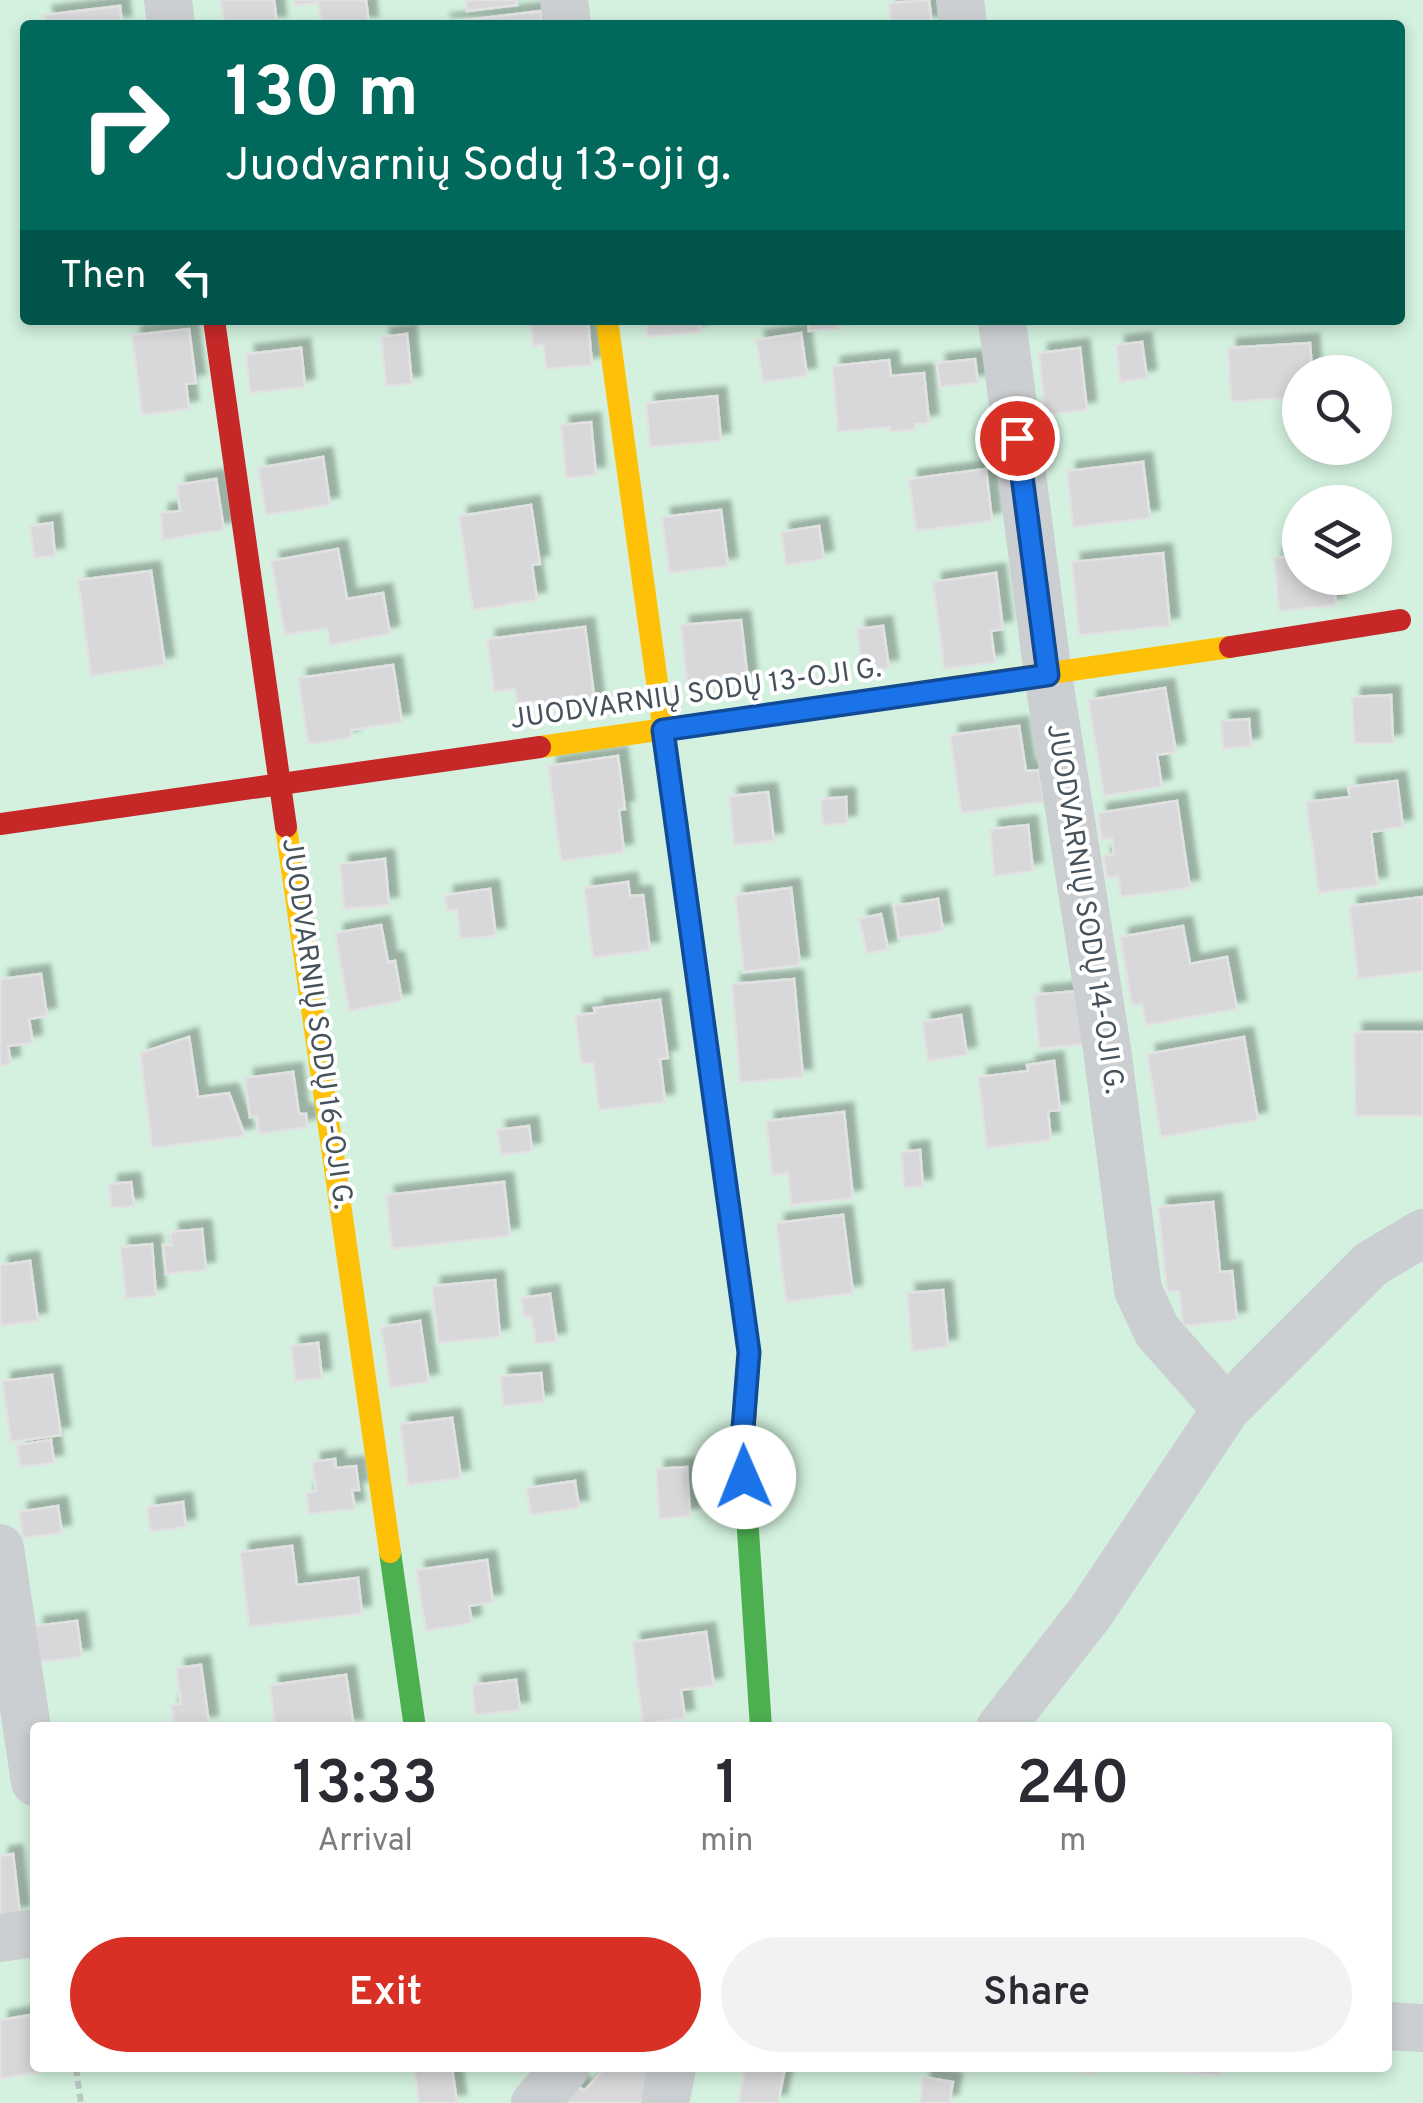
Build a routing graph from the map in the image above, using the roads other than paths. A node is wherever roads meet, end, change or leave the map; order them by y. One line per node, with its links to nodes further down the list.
1 (215, 325): 7 (street, JUODVARNIŲ SODŲ 16-OJI G.)
2 (608, 325): 6 (street)
3 (1003, 325): 5 (street, JUODVARNIŲ SODŲ 14-OJI G.)
4 (1400, 620): 5 (street, JUODVARNIŲ SODŲ 13-OJI G.)
5 (1048, 675): 6 (street, JUODVARNIŲ SODŲ 13-OJI G.); 10 (street, JUODVARNIŲ SODŲ 14-OJI G.)
6 (663, 730): 7 (street, JUODVARNIŲ SODŲ 13-OJI G.); 13 (street)
7 (282, 784): 8 (street, JUODVARNIŲ SODŲ 13-OJI G.); 12 (street, JUODVARNIŲ SODŲ 16-OJI G.)
8 (0, 824)
9 (1423, 1234): 10 (street)
10 (1226, 1410): 14 (street)
11 (0, 1548): 15 (street)
12 (414, 1722)
13 (761, 1722)
14 (1005, 1722)
15 (30, 1749)
16 (30, 1934): 17 (street)
17 (0, 1938)
18 (1392, 2026): 19 (street)
19 (1423, 2028)
20 (562, 2072): 22 (street)
21 (671, 2072): 23 (street)
22 (535, 2103)
23 (665, 2103)

